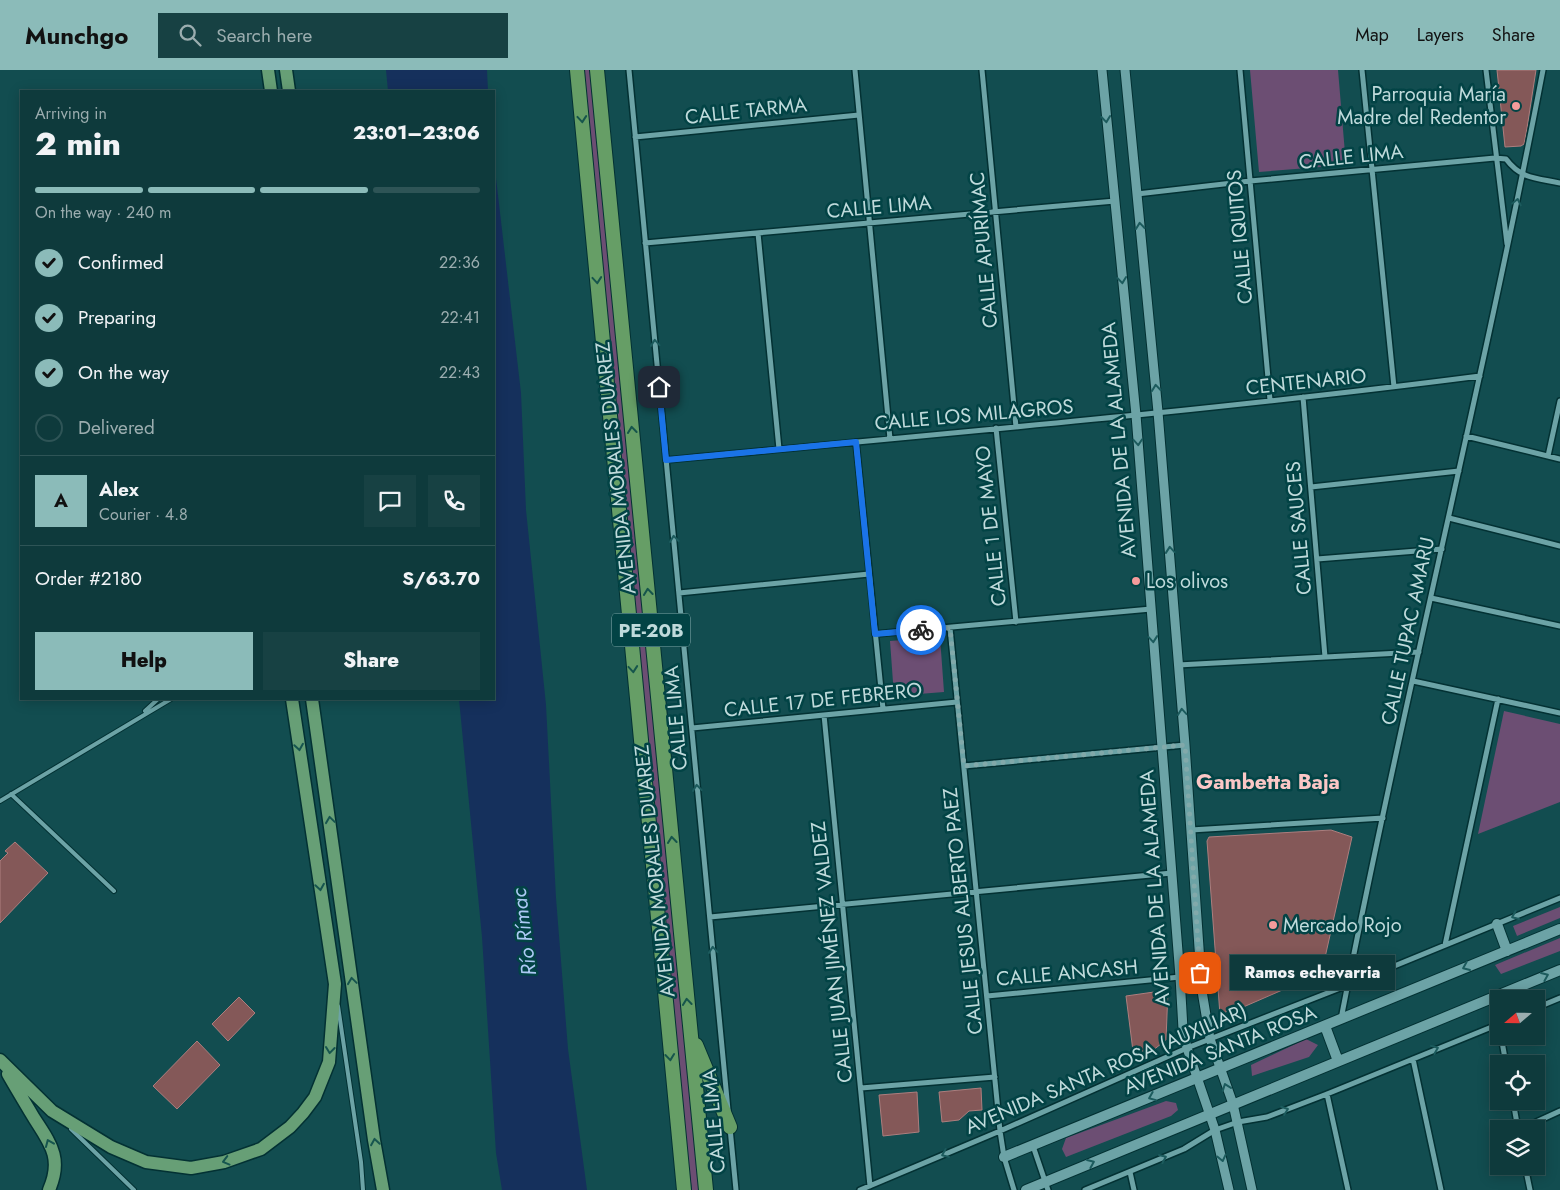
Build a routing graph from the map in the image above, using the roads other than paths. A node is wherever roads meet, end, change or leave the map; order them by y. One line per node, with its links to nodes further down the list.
1 (268, 70): 14 (main road)
2 (286, 70): 15 (main road)
3 (577, 70): 134 (highway, AVENIDA MORALES DUAREZ / PE-20B, one-way to 134)
4 (597, 70): 104 (highway, AVENIDA MORALES DUAREZ / PE-20B, one-way to 4)
5 (628, 70): 17 (street, CALLE LIMA)
6 (855, 70): 16 (street)
7 (982, 70): 25 (street, CALLE APURÍMAC)
8 (1102, 70): 24 (street, AVENIDA DE LA ALAMEDA, one-way to 24)
9 (1125, 70): 23 (street, AVENIDA DE LA ALAMEDA)
10 (1240, 70): 21 (street, CALLE IQUITOS)
11 (1362, 70): 19 (street)
12 (1486, 70): 18 (street, CALLE TUPAC AMARU)
13 (1543, 70): 20 (street, CALLE TUPAC AMARU)
14 (271, 90)
15 (289, 90)
16 (860, 115): 17 (street, CALLE TARMA); 26 (street)
17 (635, 137): 28 (street, CALLE LIMA)
18 (1495, 158): 19 (street, CALLE LIMA); 20 (street); 29 (street, CALLE TUPAC AMARU)
19 (1372, 170): 21 (street, CALLE LIMA); 31 (street)
20 (1523, 175): 22 (street); 29 (street, CALLE TUPAC AMARU, one-way to 20)
21 (1250, 181): 23 (street, CALLE LIMA); 33 (street, CALLE IQUITOS)
22 (1560, 183)
23 (1137, 194): 35 (street, AVENIDA DE LA ALAMEDA, one-way to 23)
24 (1114, 201): 25 (street, CALLE LIMA); 36 (street, AVENIDA DE LA ALAMEDA, one-way to 36)
25 (996, 211): 26 (street, CALLE LIMA); 37 (street, CALLE APURÍMAC)
26 (870, 223): 27 (street, CALLE LIMA); 40 (street)
27 (758, 233): 28 (street, CALLE LIMA); 42 (street)
28 (645, 243): 45 (street, CALLE LIMA, one-way to 28)
29 (1507, 249): 30 (street, CALLE TUPAC AMARU)
30 (1480, 376): 31 (street, CENTENARIO); 39 (street, CALLE TUPAC AMARU)
31 (1394, 387): 32 (street, CENTENARIO)
32 (1303, 397): 33 (street, CENTENARIO); 47 (street, CALLE SAUCES)
33 (1270, 400): 35 (street, CENTENARIO)
34 (1560, 401): 43 (street)
35 (1158, 412): 36 (street, CENTENARIO); 62 (street, AVENIDA DE LA ALAMEDA, one-way to 35)
36 (1136, 415): 37 (street, CALLE LOS MILAGROS); 55 (street, AVENIDA DE LA ALAMEDA, one-way to 55)
37 (1016, 427): 38 (street, CALLE LOS MILAGROS)
38 (996, 428): 40 (street, CALLE LOS MILAGROS); 56 (street, CALLE 1 DE MAYO)
39 (1466, 436): 43 (street); 46 (street, CALLE TUPAC AMARU)
40 (890, 438): 41 (street, CALLE LOS MILAGROS)
41 (856, 442): 42 (street, CALLE LOS MILAGROS); 52 (street)
42 (779, 449): 45 (street, CALLE LOS MILAGROS)
43 (1548, 456): 44 (street)
44 (1560, 459)
45 (666, 460): 53 (street, CALLE LIMA, one-way to 45)
46 (1459, 471): 47 (street); 48 (street, CALLE TUPAC AMARU)
47 (1311, 488): 51 (street, CALLE SAUCES)
48 (1449, 518): 49 (street); 50 (street, CALLE TUPAC AMARU)
49 (1560, 546)
50 (1442, 549): 51 (street); 54 (street, CALLE TUPAC AMARU)
51 (1317, 559): 61 (street, CALLE SAUCES)
52 (869, 574): 53 (street); 59 (street)
53 (679, 593): 74 (street, CALLE LIMA)
54 (1431, 598): 57 (street); 60 (street, CALLE TUPAC AMARU)
55 (1151, 608): 56 (street); 76 (street, AVENIDA DE LA ALAMEDA, one-way to 76)
56 (1016, 622): 58 (street)
57 (1560, 626)
58 (950, 628): 59 (street); 69 (street, CALLE JESUS ALBERTO PAEZ)
59 (875, 634): 70 (street)
60 (1419, 652): 61 (street); 63 (street, CALLE TUPAC AMARU)
61 (1325, 657): 62 (street)
62 (1178, 665): 75 (street, AVENIDA DE LA ALAMEDA, one-way to 62)
63 (1413, 681): 64 (street); 80 (street, CALLE TUPAC AMARU)
64 (1498, 699): 71 (street); 90 (street)
65 (157, 700): 72 (lane)
66 (167, 700): 72 (lane)
67 (312, 700): 133 (main road, one-way to 67)
68 (290, 702): 94 (main road, one-way to 94)
69 (957, 702): 70 (street, CALLE 17 DE FEBRERO); 77 (street, CALLE JESUS ALBERTO PAEZ)
70 (883, 709): 73 (street, CALLE 17 DE FEBRERO)
71 (1560, 713)
72 (142, 715): 78 (lane)
73 (824, 715): 74 (street, CALLE 17 DE FEBRERO); 86 (street, CALLE JUAN JIMÉNEZ VALDEZ)
74 (692, 728): 87 (street, CALLE LIMA, one-way to 74)
75 (1185, 745): 76 (street); 81 (street, AVENIDA DE LA ALAMEDA)
76 (1162, 747): 77 (street); 82 (street, AVENIDA DE LA ALAMEDA)
77 (964, 766): 84 (street, CALLE JESUS ALBERTO PAEZ)
78 (11, 794): 79 (lane); 83 (lane)
79 (0, 801)
80 (1383, 818): 81 (street); 95 (street, CALLE TUPAC AMARU)
81 (1190, 830): 105 (street, AVENIDA DE LA ALAMEDA)
82 (1172, 873): 84 (street); 93 (street, AVENIDA DE LA ALAMEDA)
83 (114, 890)
84 (976, 892): 86 (street); 97 (street, CALLE JESUS ALBERTO PAEZ)
85 (1560, 898): 88 (street, AVENIDA SANTA ROSA (AUXILIAR), one-way to 88)
86 (842, 905): 87 (street); 113 (street, CALLE JUAN JIMÉNEZ VALDEZ)
87 (710, 917): 121 (street, CALLE LIMA, one-way to 87)
88 (1497, 924): 90 (street, AVENIDA SANTA ROSA (AUXILIAR)); 91 (main road)
89 (1560, 929): 91 (main road, AVENIDA SANTA ROSA)
90 (1445, 945): 95 (street, AVENIDA SANTA ROSA (AUXILIAR))
91 (1507, 950): 101 (main road, AVENIDA SANTA ROSA, one-way to 101)
92 (1560, 970): 96 (main road, one-way to 92)
93 (1180, 977): 97 (street, CALLE ANCASH); 106 (street, AVENIDA DE LA ALAMEDA)
94 (335, 984): 116 (main road, one-way to 116); 132 (lane)
95 (1348, 985): 101 (street, CALLE TUPAC AMARU); 105 (street, AVENIDA SANTA ROSA (AUXILIAR))
96 (1511, 990)
97 (986, 996): 111 (street, CALLE JESUS ALBERTO PAEZ)
98 (1560, 998): 100 (street)
99 (1490, 999): 109 (main road)
100 (1545, 1004)
101 (1341, 1019): 102 (main road, AVENIDA SANTA ROSA)
102 (1325, 1026): 109 (main road); 110 (main road, AVENIDA SANTA ROSA)
103 (1490, 1028): 107 (street, one-way to 103)
104 (690, 1031): 121 (highway); 135 (highway, AVENIDA MORALES DUAREZ / PE-20B)
105 (1210, 1039): 106 (street, AVENIDA SANTA ROSA (AUXILIAR)); 110 (street, AVENIDA DE LA ALAMEDA)
106 (1187, 1048): 112 (street, AVENIDA DE LA ALAMEDA); 123 (street, AVENIDA SANTA ROSA (AUXILIAR))
107 (1413, 1058): 114 (street); 145 (street)
108 (0, 1061): 116 (main road); 130 (main road, one-way to 108)
109 (1338, 1061): 115 (main road)
110 (1220, 1069): 112 (main road, AVENIDA SANTA ROSA); 115 (street, AVENIDA DE LA ALAMEDA, one-way to 110)
111 (994, 1077): 113 (street); 123 (street, CALLE JESUS ALBERTO PAEZ)
112 (1197, 1078): 118 (street, AVENIDA DE LA ALAMEDA); 124 (main road, AVENIDA SANTA ROSA, one-way to 124)
113 (861, 1088): 128 (street, CALLE JUAN JIMÉNEZ VALDEZ)
114 (1326, 1094): 120 (street, one-way to 114); 144 (street)
115 (1233, 1104): 118 (main road); 120 (street, AVENIDA DE LA ALAMEDA)
116 (52, 1111): 131 (lane)
117 (1560, 1111): 119 (street)
118 (1210, 1114): 122 (street, AVENIDA DE LA ALAMEDA); 129 (main road, one-way to 118)
119 (1540, 1120)
120 (1238, 1122): 122 (street); 143 (street, AVENIDA DE LA ALAMEDA)
121 (730, 1127): 136 (street, CALLE LIMA)
122 (1215, 1130): 126 (street, one-way to 122); 142 (street, AVENIDA DE LA ALAMEDA, one-way to 142)
123 (1000, 1131): 125 (street, CALLE JESUS ALBERTO PAEZ); 128 (street, AVENIDA SANTA ROSA (AUXILIAR), one-way to 128)
124 (1033, 1146): 125 (main road, AVENIDA SANTA ROSA); 129 (street)
125 (1004, 1157): 138 (street, CALLE JESUS ALBERTO PAEZ)
126 (1130, 1172): 140 (street); 141 (street)
127 (1528, 1175): 146 (street)
128 (870, 1186): 137 (street, AVENIDA SANTA ROSA (AUXILIAR))
129 (1047, 1186): 139 (main road)
130 (49, 1190)
131 (134, 1190)
132 (363, 1190)
133 (383, 1190)
134 (684, 1190)
135 (706, 1190)
136 (736, 1190)
137 (860, 1190)
138 (1014, 1190)
139 (1026, 1190)
140 (1086, 1190)
141 (1134, 1190)
142 (1229, 1190)
143 (1252, 1190)
144 (1348, 1190)
145 (1441, 1190)
146 (1530, 1190)

